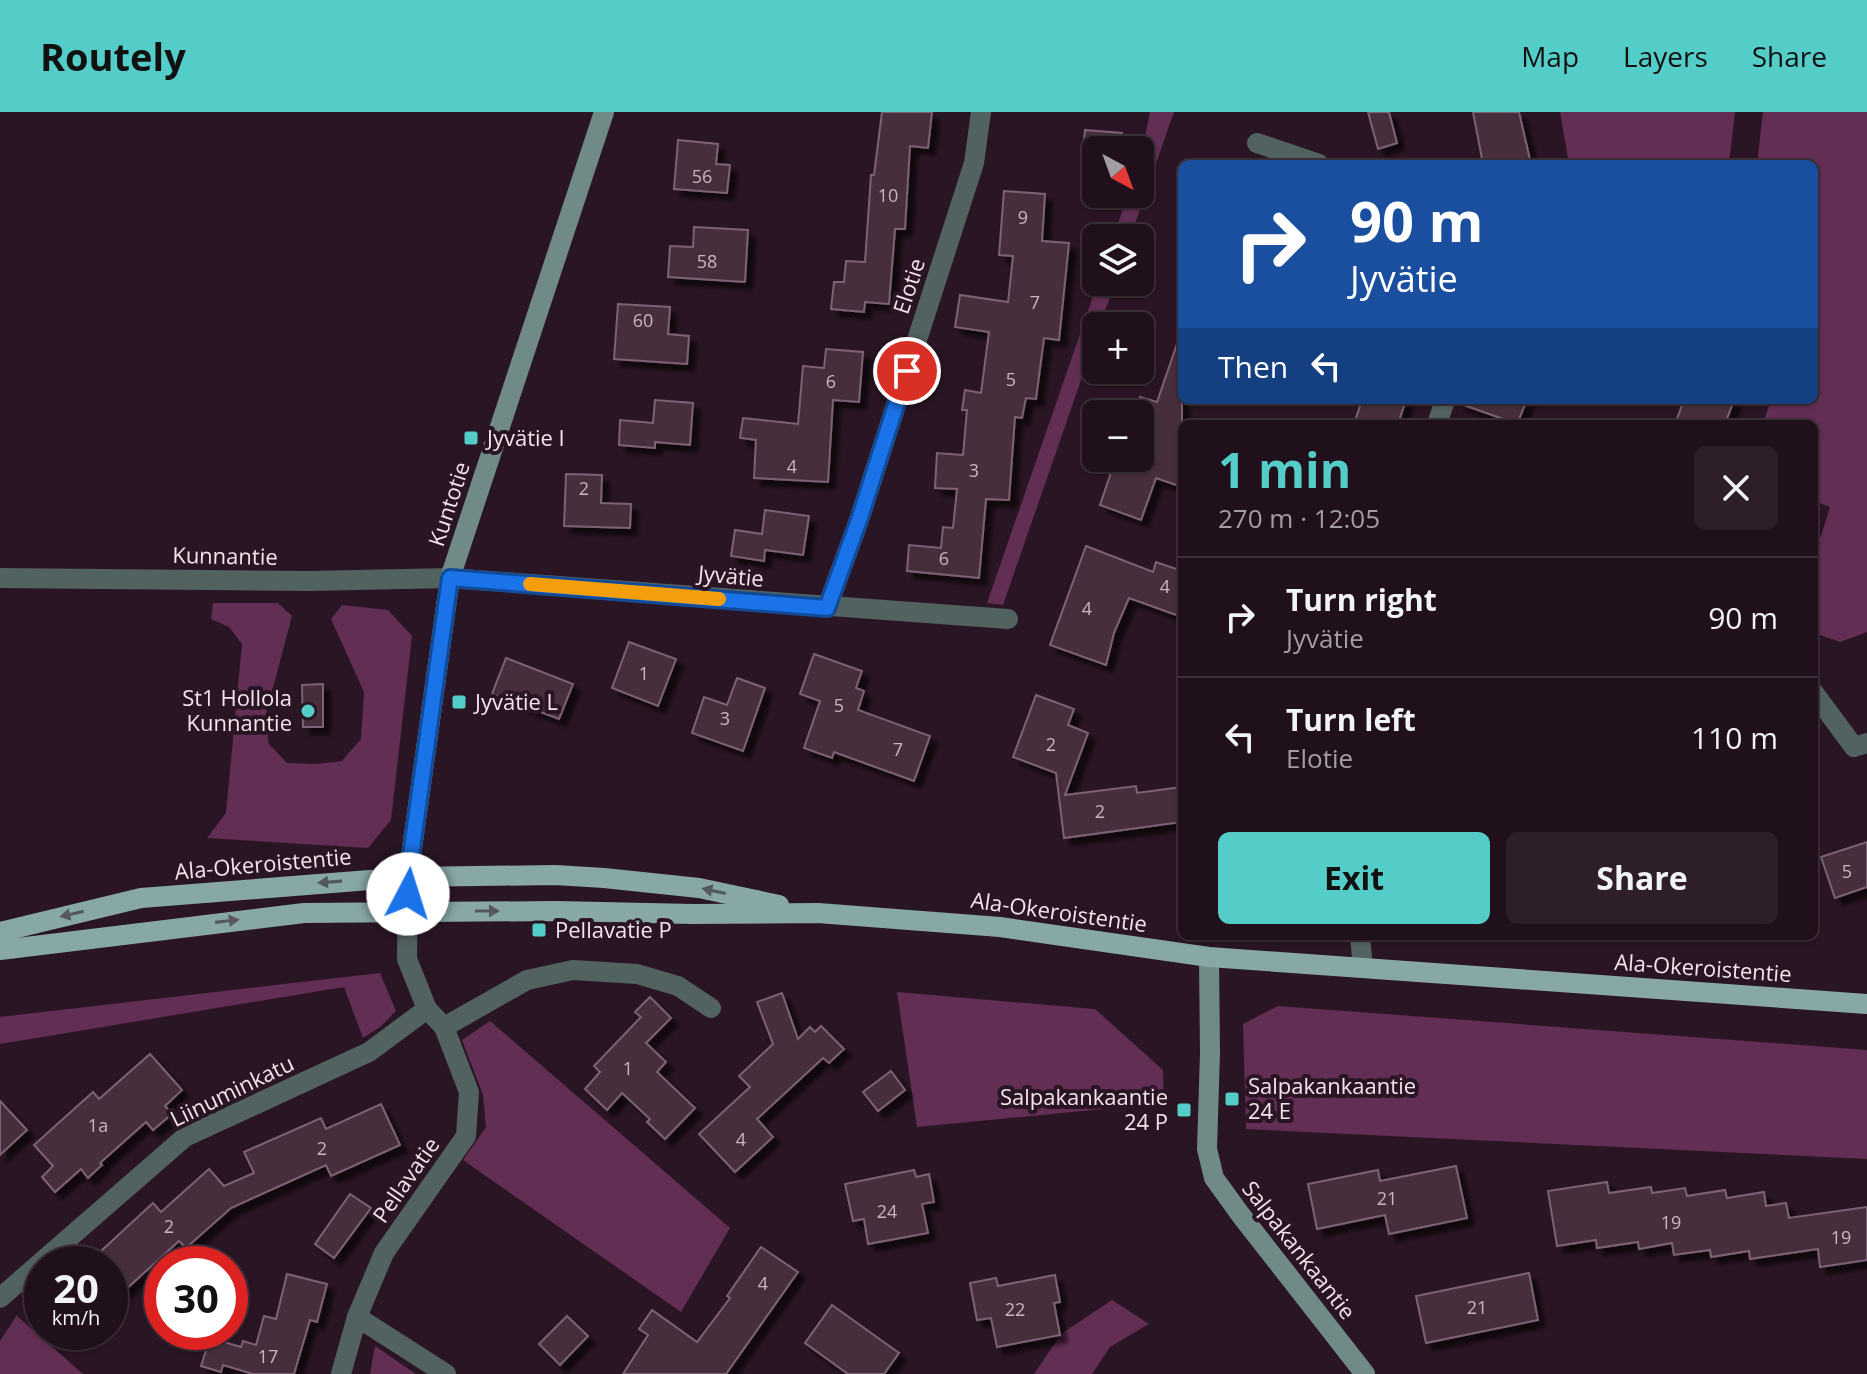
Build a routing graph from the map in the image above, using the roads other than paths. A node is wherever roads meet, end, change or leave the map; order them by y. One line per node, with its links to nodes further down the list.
1 (604, 112): 6 (street, Kuntotie)
2 (981, 112): 7 (street, Elotie)
3 (1257, 143): 4 (street)
4 (1307, 160)
5 (0, 578): 6 (street, Kunnantie)
6 (450, 578): 7 (street, Jyvätie); 11 (street, Kuntotie)
7 (827, 608): 8 (street, Jyvätie)
8 (1008, 619)
9 (1818, 698): 10 (street)
10 (1867, 743)
11 (408, 877): 12 (street, Pellavatie); 13 (main road, Ala-Okeroistentie, one-way to 11); 14 (main road, Ala-Okeroistentie, one-way to 14)
12 (407, 912): 13 (main road, Ala-Okeroistentie, one-way to 13); 16 (main road, Ala-Okeroistentie, one-way to 12); 21 (street, Pellavatie)
13 (818, 913): 17 (main road, Ala-Okeroistentie)
14 (0, 932)
15 (1360, 940): 18 (street)
16 (0, 950)
17 (1209, 957): 18 (main road, Ala-Okeroistentie); 27 (street, Salpakankaantie)
18 (1363, 968): 19 (main road, Ala-Okeroistentie)
19 (1867, 1004)
20 (711, 1008): 22 (street)
21 (427, 1009): 22 (street, Pellavatie); 23 (street, Liinuminkatu)
22 (444, 1027): 24 (street, Pellavatie)
23 (0, 1298)
24 (357, 1317): 25 (street, Pellavatie); 26 (street)
25 (341, 1374)
26 (446, 1374)
27 (1365, 1374)

